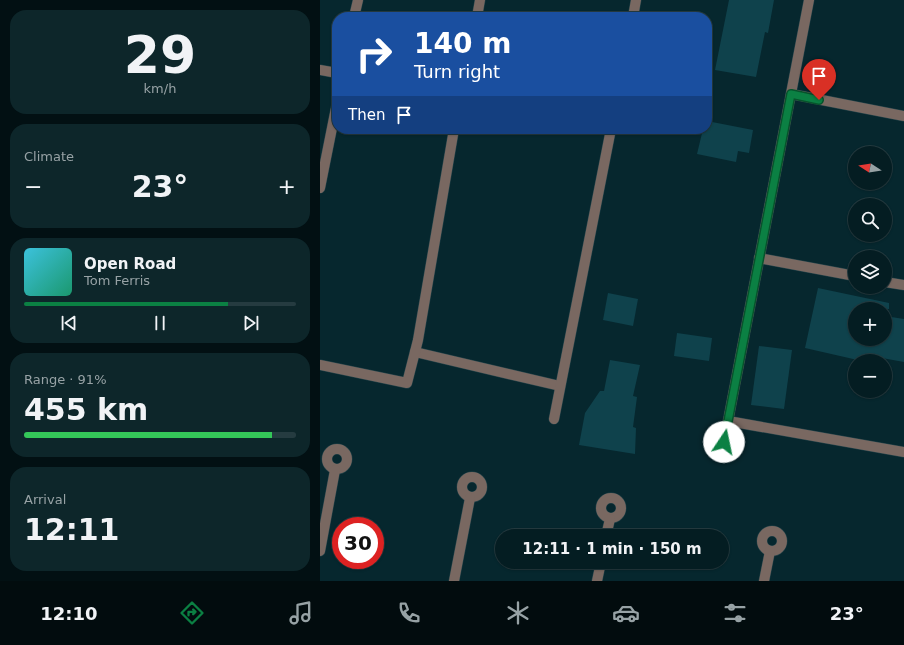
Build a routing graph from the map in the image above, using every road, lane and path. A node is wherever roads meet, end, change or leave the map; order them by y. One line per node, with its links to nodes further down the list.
1 (358, 0): 5 (street)
2 (480, 0): 6 (street)
3 (636, 0): 7 (street)
4 (809, 0): 10 (street)
5 (355, 12)
6 (478, 12)
7 (634, 12)
8 (320, 70): 9 (street)
9 (332, 72)
10 (791, 94): 11 (street); 16 (street)
11 (904, 116)
12 (332, 128): 15 (street)
13 (453, 134): 20 (street)
14 (610, 134): 22 (street)
15 (320, 188)
16 (759, 258): 17 (street); 24 (street)
17 (848, 275)
18 (892, 283): 19 (street)
19 (904, 285)
20 (415, 352): 21 (street); 22 (street)
21 (320, 365)
22 (560, 386): 23 (street)
23 (554, 419)
24 (728, 420): 25 (street); 26 (street)
25 (724, 442)
26 (904, 452)
27 (335, 470): 31 (street)
28 (470, 498): 34 (street)
29 (610, 519): 30 (street)
30 (608, 529)
31 (320, 551)
32 (770, 551): 36 (street)
33 (600, 569): 35 (street)
34 (454, 581)
35 (597, 581)
36 (764, 581)

